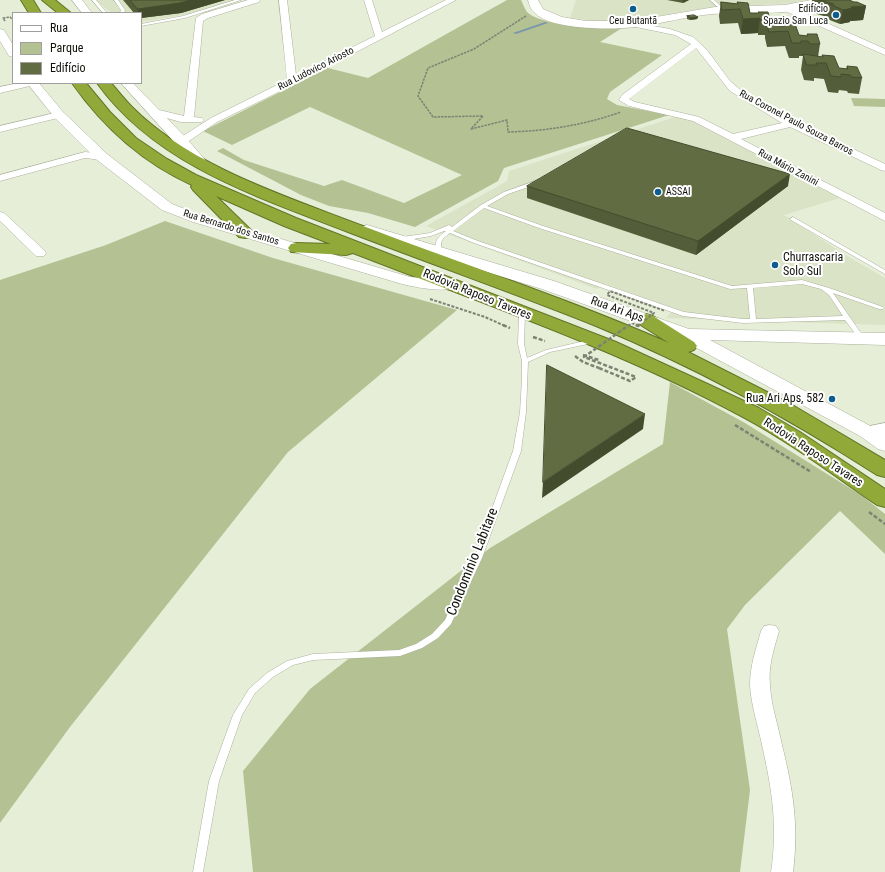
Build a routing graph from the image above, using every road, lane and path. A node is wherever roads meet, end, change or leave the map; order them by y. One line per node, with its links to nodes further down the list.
1 (27, 0): 16 (highway)
2 (47, 0): 17 (highway); 18 (highway)
3 (77, 0): 19 (street)
4 (94, 0): 20 (lane)
5 (116, 0): 21 (lane)
6 (239, 0): 23 (lane)
7 (256, 0): 39 (street)
8 (283, 0): 29 (street)
9 (368, 0): 25 (street)
10 (452, 0): 25 (street, Rua Ludovico Ariosto)
11 (712, 0): 15 (lane)
12 (821, 0): 14 (main road)
13 (535, 5): 22 (main road); 36 (path)
14 (786, 8): 15 (main road); 28 (street)
15 (723, 10): 22 (main road)
16 (34, 12)
17 (55, 12)
18 (64, 12)
19 (86, 12)
20 (104, 12)
21 (121, 12)
22 (634, 24): 26 (street, Rua Coronel Paulo Souza Barros)
23 (142, 25)
24 (0, 32): 27 (street)
25 (379, 36): 29 (street, Rua Ludovico Ariosto)
26 (696, 44): 36 (street); 41 (street, Rua Coronel Paulo Souza Barros)
27 (12, 52)
28 (885, 52)
29 (292, 82): 40 (street, Rua Ludovico Ariosto)
30 (27, 84): 35 (street)
31 (33, 84): 38 (street, Rua Bernardo dos Santos)
32 (80, 84): 49 (highway, Rodovia Raposo Tavares)
33 (105, 84): 46 (highway, Rodovia Raposo Tavares)
34 (128, 84): 37 (street)
35 (0, 90)
36 (638, 105): 43 (street, Rua Mário Zanini)
37 (155, 112): 39 (street); 44 (street)
38 (59, 115): 42 (street); 45 (street, Rua Bernardo dos Santos)
39 (189, 120): 40 (street)
40 (214, 120): 44 (street, Rua Ludovico Ariosto)
41 (793, 124): 43 (street); 47 (street, Rua Coronel Paulo Souza Barros)
42 (0, 129)
43 (731, 138): 53 (street, Rua Mário Zanini)
44 (182, 141): 46 (street)
45 (89, 151): 48 (street); 57 (street, Rua Bernardo dos Santos)
46 (200, 162): 54 (highway, Rodovia Raposo Tavares)
47 (885, 168)
48 (0, 178)
49 (190, 178): 57 (highway); 60 (highway, Rodovia Raposo Tavares)
50 (546, 179): 51 (lane)
51 (483, 206): 56 (lane); 65 (lane)
52 (0, 216): 62 (street)
53 (885, 218)
54 (330, 219): 58 (main road, Rua Ari Aps); 82 (highway, Rodovia Raposo Tavares)
55 (793, 219): 63 (lane)
56 (447, 230): 58 (lane); 61 (lane); 72 (lane)
57 (245, 233): 59 (street, Rua Bernardo dos Santos)
58 (400, 240): 61 (main road, Rua Ari Aps)
59 (297, 248): 60 (highway); 64 (street, Rua Bernardo dos Santos)
60 (361, 250): 64 (highway, Rodovia Raposo Tavares)
61 (438, 251): 71 (main road, Rua Ari Aps)
62 (40, 253)
63 (885, 272)
64 (451, 285): 69 (highway, Rodovia Raposo Tavares)
65 (750, 286): 66 (lane); 72 (lane)
66 (823, 288): 67 (lane); 70 (lane)
67 (881, 308)
68 (666, 311): 80 (path, bridge)
69 (522, 313): 76 (highway, Rodovia Raposo Tavares); 79 (lane, Condomínio Labitare)
70 (847, 318): 72 (lane); 74 (lane)
71 (646, 320): 73 (main road, Rua Ari Aps); 82 (highway)
72 (750, 329): 73 (main road); 74 (main road); 78 (main road)
73 (685, 334): 78 (main road, Rua Ari Aps)
74 (862, 339): 75 (main road)
75 (885, 339)
76 (595, 341): 79 (lane); 88 (highway, Rodovia Raposo Tavares)
77 (575, 353): 81 (path)
78 (734, 359): 84 (main road, Rua Ari Aps)
79 (525, 361): 91 (lane, Condomínio Labitare)
80 (583, 362)
81 (639, 376)
82 (739, 383): 86 (highway, Rodovia Raposo Tavares)
83 (731, 422): 87 (path)
84 (876, 430): 85 (main road, Rua Ari Aps)
85 (885, 445)
86 (885, 470)
87 (817, 475)
88 (876, 505): 89 (path)
89 (885, 524)
90 (770, 631): 92 (street)
91 (198, 872)
92 (782, 872)

